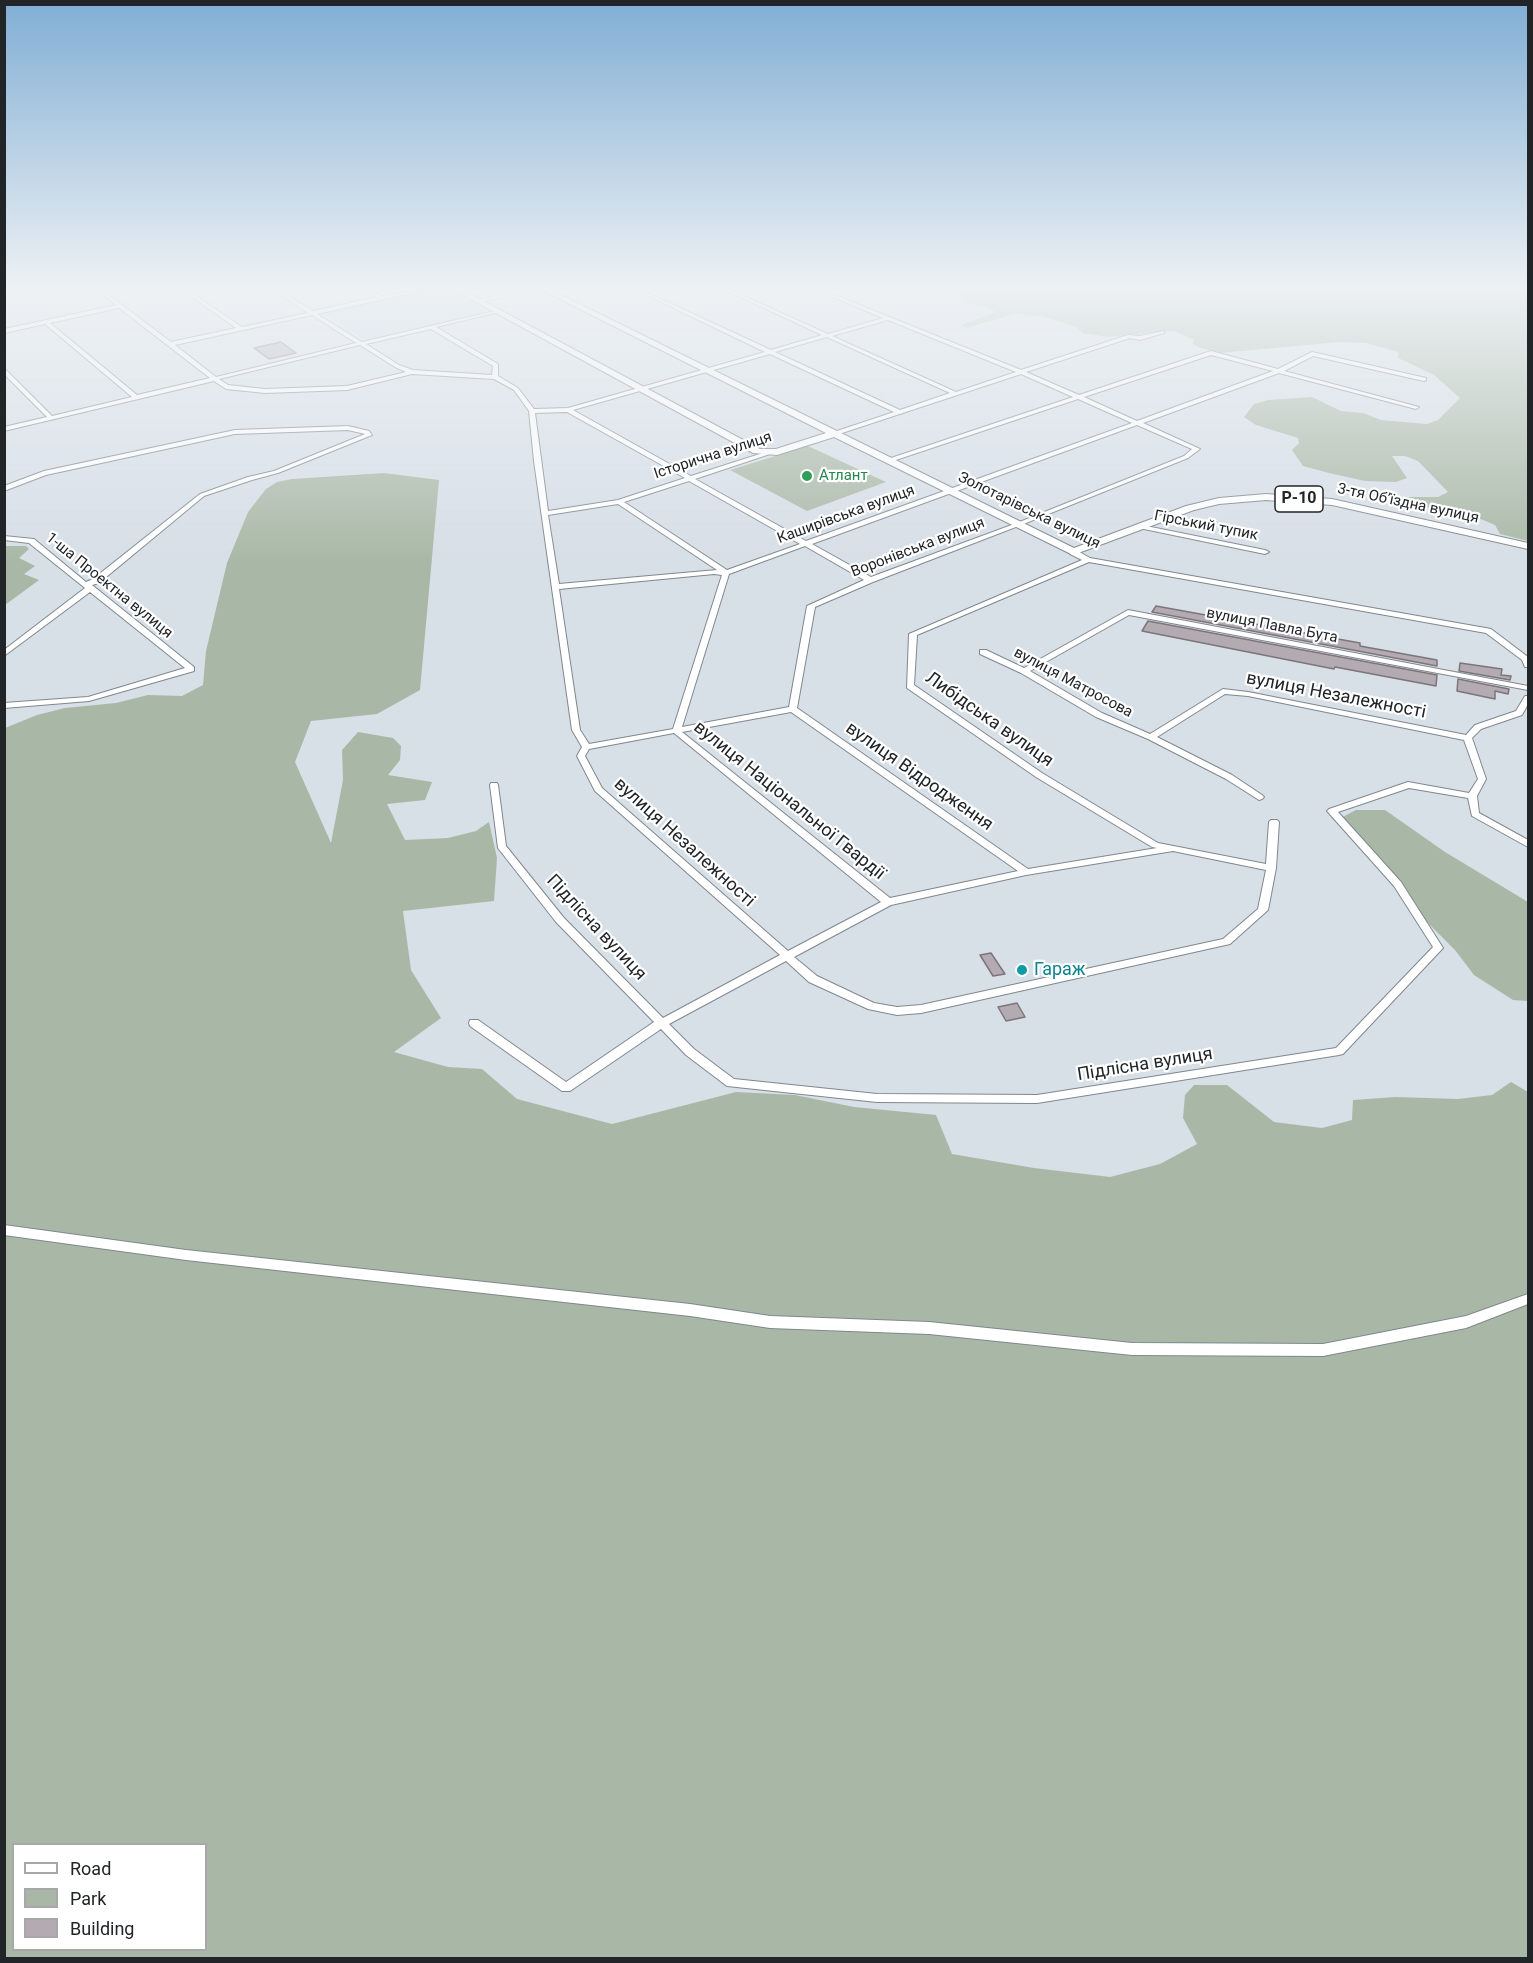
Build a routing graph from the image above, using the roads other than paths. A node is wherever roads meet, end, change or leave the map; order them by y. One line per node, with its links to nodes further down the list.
1 (14, 381): 25 (street)
2 (116, 381): 19 (street)
3 (207, 381): 19 (street)
4 (220, 381): 5 (street)
5 (377, 381)
6 (501, 381): 23 (street)
7 (625, 381): 17 (main road)
8 (670, 381): 17 (street)
9 (728, 381): 28 (main road, Золотарівська вулиця)
10 (833, 381): 24 (street)
11 (928, 381): 18 (street)
12 (994, 381): 18 (street, Історична вулиця)
13 (1040, 381): 20 (street)
14 (1129, 381): 20 (street)
15 (1253, 381): 26 (street, Каширівська вулиця)
16 (1316, 381): 21 (street)
17 (640, 389): 22 (street); 29 (main road)
18 (956, 393): 24 (street, Історична вулиця)
19 (137, 398): 25 (street)
20 (1077, 398): 26 (street); 30 (street)
21 (1416, 407)
22 (568, 410): 23 (street); 31 (street)
23 (532, 411): 35 (street, вулиця Незалежності)
24 (900, 412): 28 (street, Історична вулиця)
25 (51, 418): 27 (street)
26 (1136, 423): 33 (street, Каширівська вулиця); 36 (street, Воронівська вулиця)
27 (4, 429)
28 (836, 434): 29 (main road, Історична вулиця); 30 (main road, Золотарівська вулиця)
29 (768, 453): 31 (street, Історична вулиця)
30 (890, 460): 33 (main road, Золотарівська вулиця)
31 (694, 478): 34 (street, Історична вулиця); 39 (street)
32 (4, 489): 46 (street)
33 (951, 491): 36 (main road, Золотарівська вулиця); 39 (street, Каширівська вулиця)
34 (618, 502): 35 (street, Історична вулиця); 44 (street)
35 (546, 513): 47 (street, вулиця Незалежності)
36 (1019, 524): 41 (main road, Золотарівська вулиця); 45 (street, Воронівська вулиця)
37 (1141, 527): 40 (main road, 3-тя Обʼїздна вулиця / Р-10); 41 (main road, 3-тя Обʼїздна вулиця / Р-10); 42 (street, Гірський тупик)
38 (4, 538): 46 (street, 1-ша Проектна вулиця)
39 (806, 543): 44 (street, Каширівська вулиця); 45 (street)
40 (1528, 546)
41 (1072, 552): 43 (street, Золотарівська вулиця)
42 (1265, 552)
43 (1088, 560): 50 (street, Золотарівська вулиця); 65 (street, Либідська вулиця)
44 (726, 573): 47 (street, Каширівська вулиця); 56 (street, вулиця Національної Гвардії)
45 (870, 580): 55 (street, Воронівська вулиця)
46 (89, 586): 49 (street); 54 (street, 1-ша Проектна вулиця)
47 (555, 587): 59 (street, вулиця Незалежності)
48 (983, 652): 51 (street, вулиця Матросова)
49 (4, 654)
50 (1528, 665)
51 (1024, 671): 52 (street, вулиця Павла Бута); 57 (street, вулиця Матросова)
52 (1528, 688)
53 (1528, 698): 58 (street)
54 (4, 706)
55 (793, 709): 56 (street); 67 (street, вулиця Відродження)
56 (676, 731): 59 (street); 68 (street, вулиця Національної Гвардії)
57 (1150, 736): 58 (street, вулиця Незалежності); 62 (street)
58 (1468, 738): 61 (street)
59 (586, 747): 69 (street, вулиця Незалежності)
60 (494, 785): 70 (street, Підлісна вулиця)
61 (1472, 796): 64 (street); 70 (street, Підлісна вулиця)
62 (1259, 797)
63 (1274, 822): 66 (street, вулиця Незалежності)
64 (1528, 844)
65 (1171, 849): 66 (street, Либідська вулиця); 67 (street, вулиця Національної Гвардії)
66 (1271, 868): 69 (street, вулиця Незалежності)
67 (1026, 872): 68 (street, вулиця Національної Гвардії)
68 (888, 902): 69 (street)
69 (785, 955): 70 (street)
70 (663, 1022): 71 (street)
71 (474, 1023)
72 (4, 1230): 73 (street)
73 (1528, 1299)

